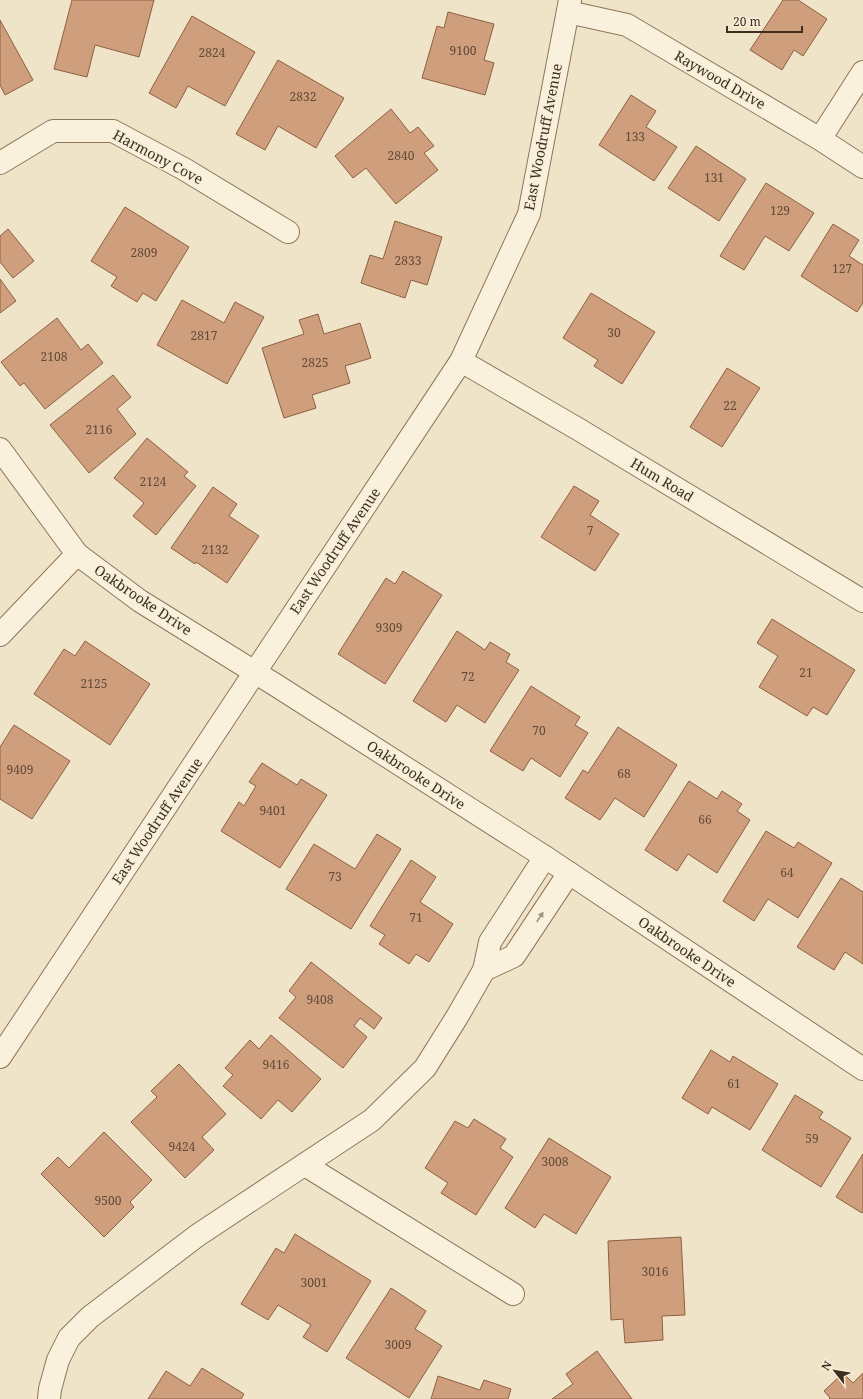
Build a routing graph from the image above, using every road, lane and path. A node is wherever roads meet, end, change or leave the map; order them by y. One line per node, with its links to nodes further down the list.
1 (569, 6): 3 (street, Raywood Drive); 7 (street, East Woodruff Avenue)
2 (863, 72): 3 (street)
3 (820, 139): 5 (street, Raywood Drive)
4 (0, 163): 6 (street, Harmony Cove)
5 (863, 167)
6 (288, 232)
7 (461, 361): 10 (street, Hum Road); 12 (street, East Woodruff Avenue)
8 (0, 449): 9 (street, Oakbrooke Drive)
9 (77, 554): 11 (street); 12 (street, Oakbrooke Drive)
10 (863, 601)
11 (0, 635)
12 (254, 673): 13 (street, Oakbrooke Drive); 18 (street, East Woodruff Avenue)
13 (545, 857): 14 (street, Oakbrooke Drive); 15 (street)
14 (569, 874): 16 (street, one-way to 14); 19 (street, Oakbrooke Drive)
15 (499, 928): 16 (street); 17 (street)
16 (523, 944): 17 (street)
17 (484, 970): 20 (street)
18 (0, 1057)
19 (863, 1069)
20 (305, 1165): 21 (street); 22 (street)
21 (514, 1294)
22 (49, 1399)

